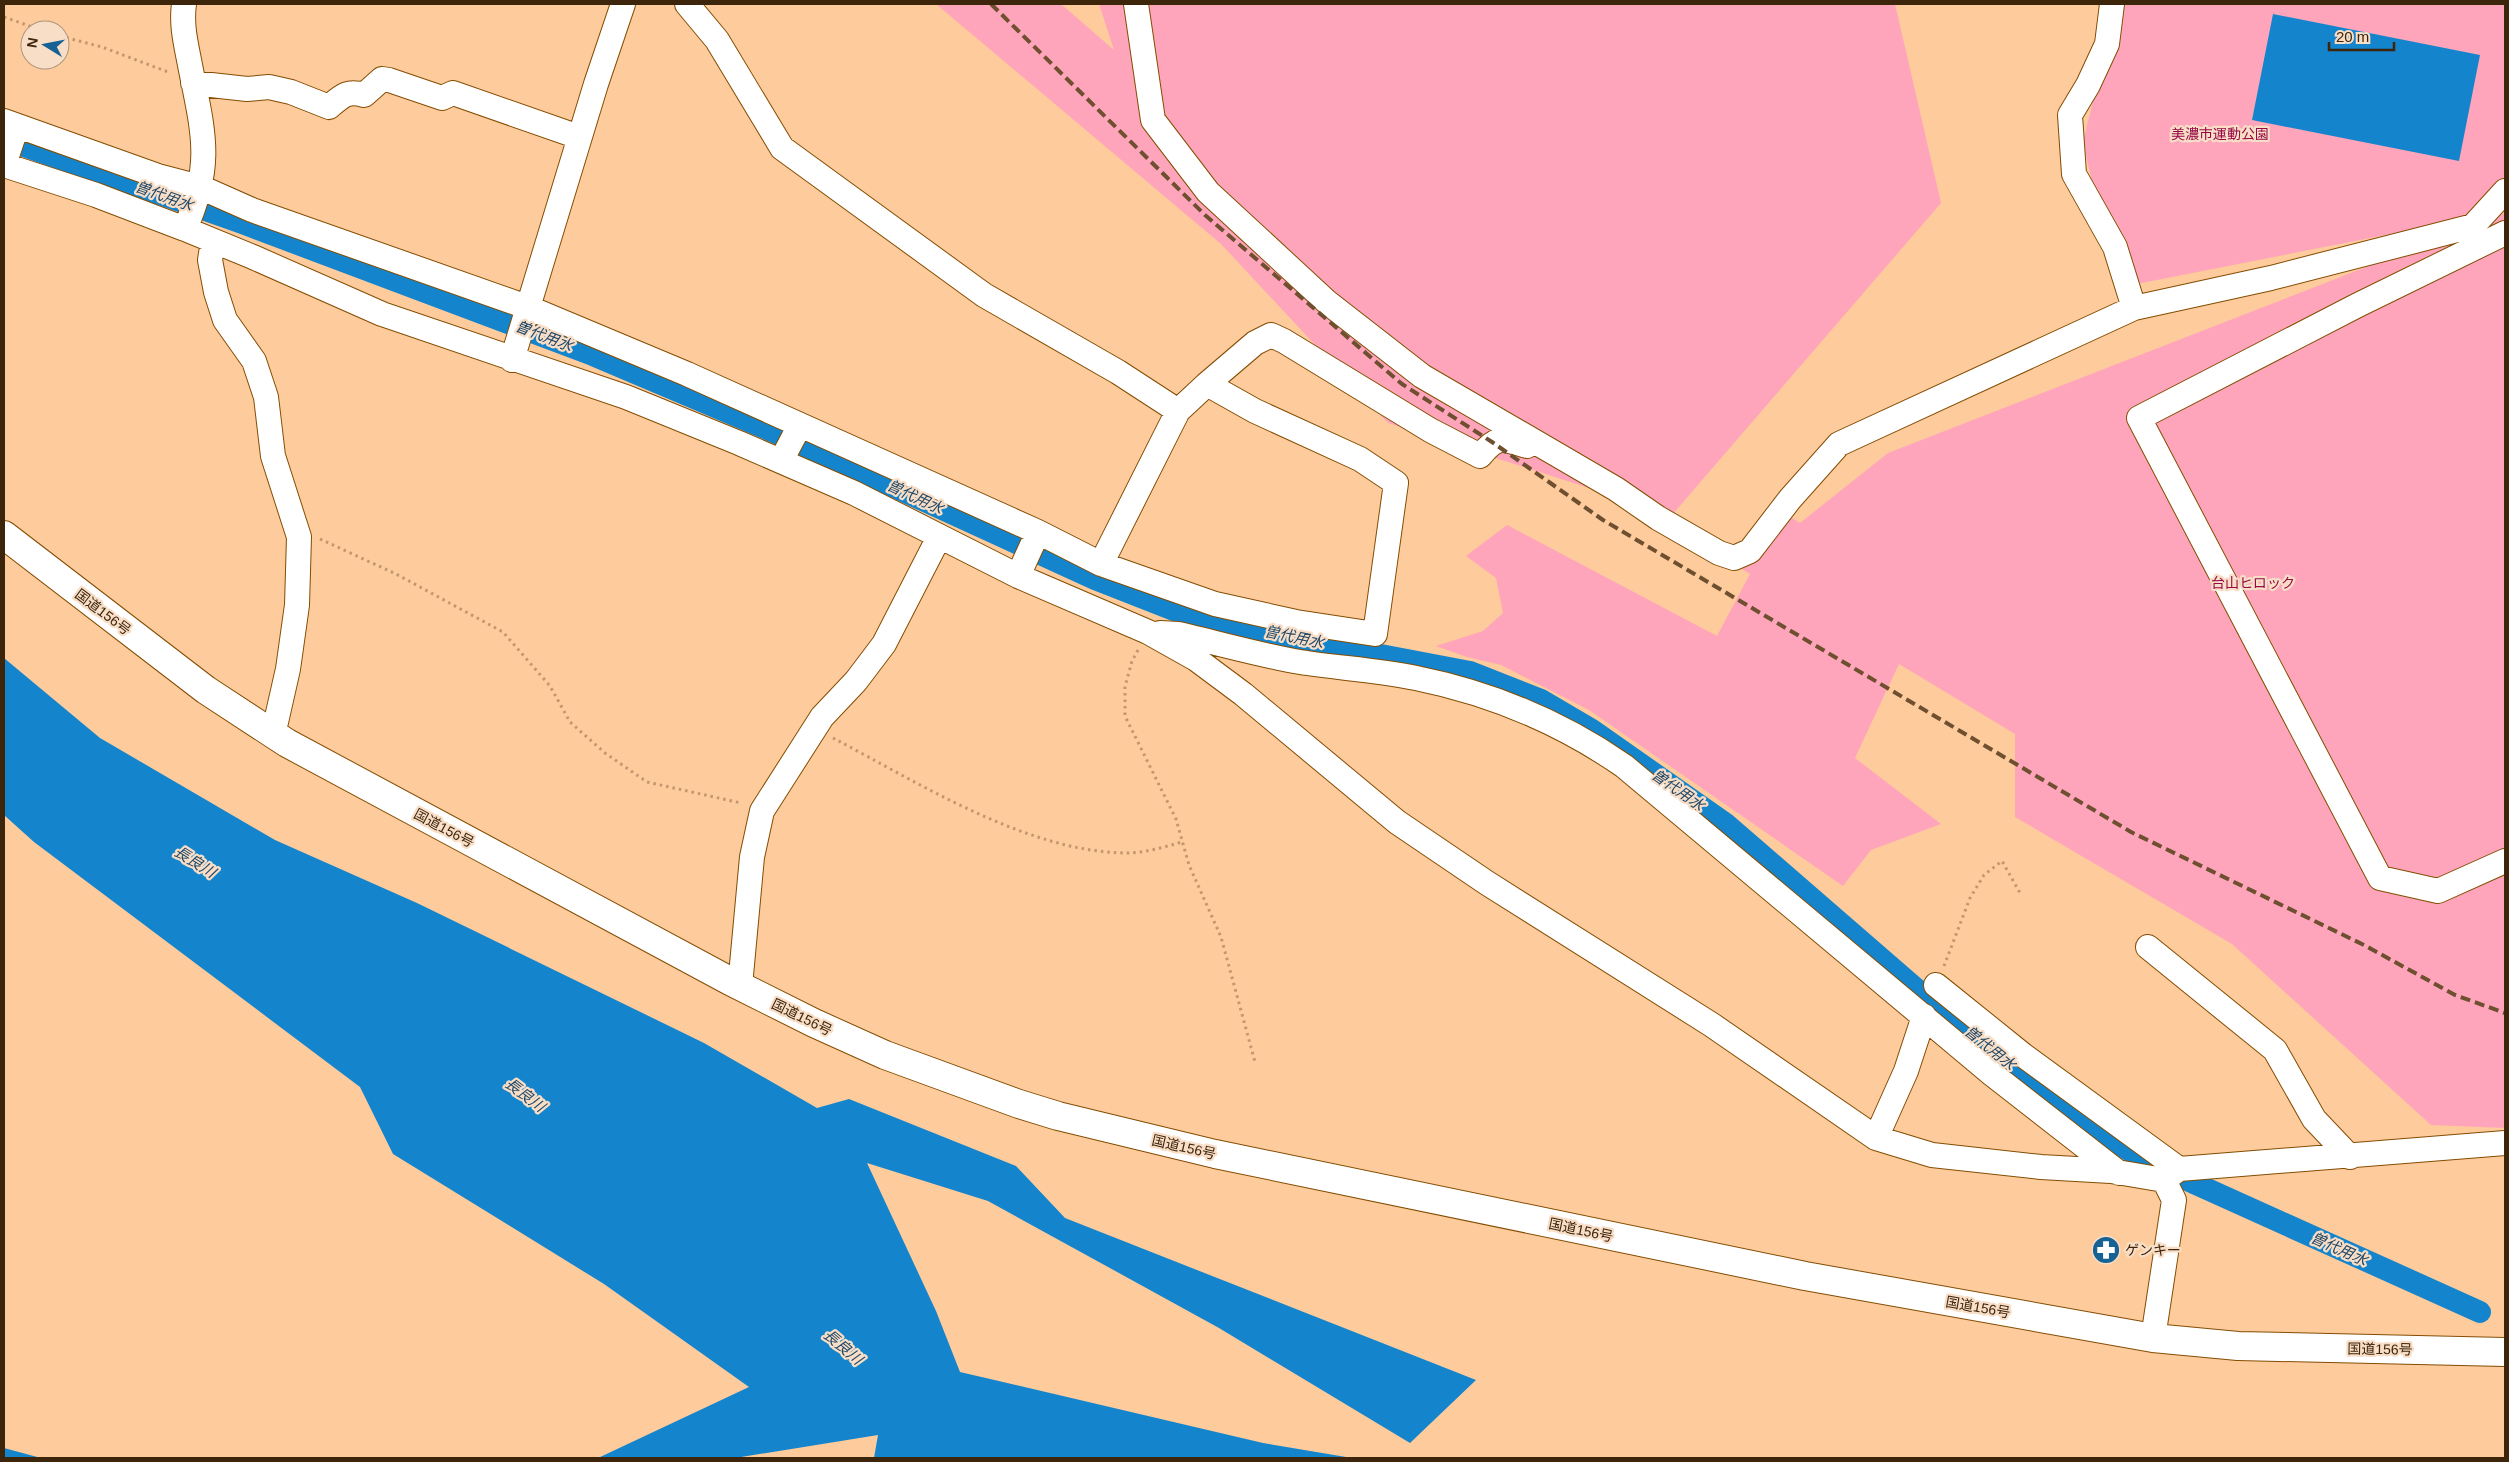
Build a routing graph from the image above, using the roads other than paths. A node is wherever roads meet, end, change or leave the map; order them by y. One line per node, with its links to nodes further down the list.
1 (184, 4): 6 (street)
2 (623, 4): 7 (street)
3 (687, 4): 18 (street)
4 (1136, 4): 20 (street)
5 (2112, 4): 14 (street)
6 (193, 83): 7 (street); 10 (street)
7 (579, 137): 15 (street)
8 (9, 144): 10 (street); 11 (street)
9 (2505, 191): 14 (street)
10 (199, 192): 11 (street); 15 (street)
11 (187, 224): 13 (street)
12 (2505, 233): 27 (street)
13 (213, 241): 16 (street); 26 (street)
14 (2134, 308): 20 (street)
15 (526, 312): 16 (street); 19 (street)
16 (515, 350): 19 (street)
17 (1207, 384): 18 (street); 20 (street); 24 (street)
18 (1178, 411): 24 (street)
19 (791, 442): 22 (street); 23 (street)
20 (1547, 450)
21 (4, 535): 26 (highway, 国道156号)
22 (939, 537): 23 (street); 30 (street)
23 (1028, 553): 24 (street); 25 (street)
24 (1101, 564)
25 (1148, 632): 31 (street); 32 (street)
26 (269, 731): 30 (highway, 国道156号)
27 (2505, 861)
28 (2148, 947): 34 (street)
29 (1936, 985): 36 (street)
30 (740, 986): 37 (highway, 国道156号)
31 (1924, 1016): 32 (street); 35 (street)
32 (1876, 1138): 35 (street)
33 (2505, 1143): 34 (street)
34 (2350, 1157): 36 (street)
35 (2119, 1173): 36 (street)
36 (2172, 1174): 37 (street)
37 (2153, 1338): 38 (highway, 国道156号)
38 (2505, 1352)

